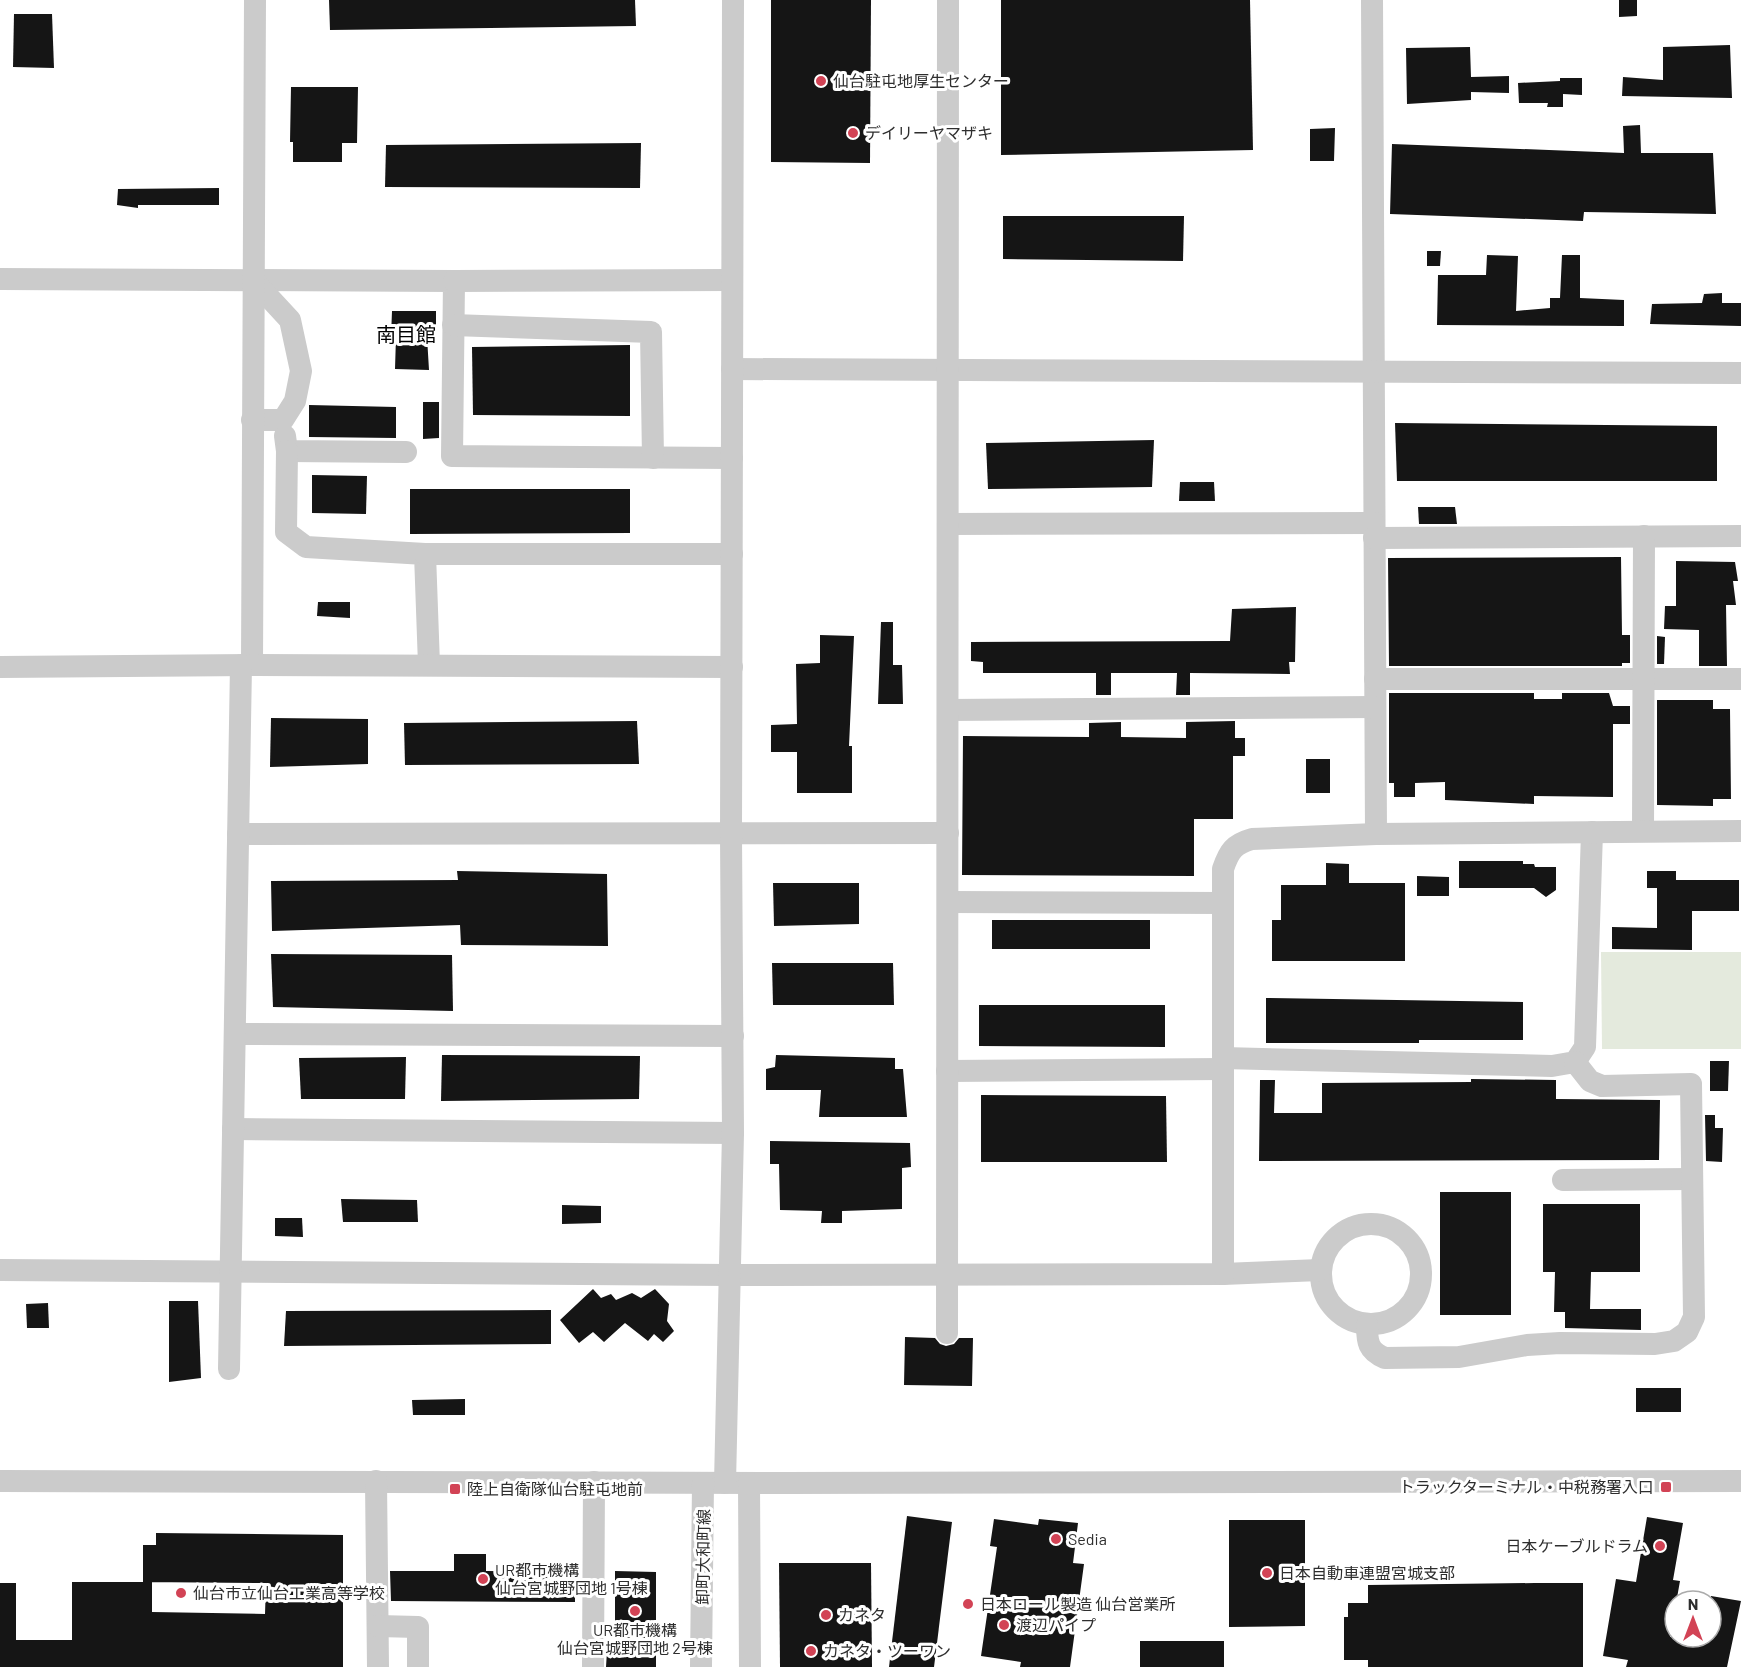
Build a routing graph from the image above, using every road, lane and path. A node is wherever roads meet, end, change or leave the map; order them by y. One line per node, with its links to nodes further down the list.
1 (255, 0): 6 (street)
2 (733, 0): 7 (street, 卸町大和町線)
3 (948, 0): 11 (street)
4 (1372, 0): 12 (street)
5 (0, 279): 6 (street)
6 (252, 279): 8 (street); 14 (street); 15 (street)
7 (732, 280): 8 (street); 10 (street, 卸町大和町線)
8 (454, 281): 9 (street)
9 (453, 325): 18 (street); 18 (street)
10 (732, 369): 11 (street); 19 (street, 卸町大和町線)
11 (948, 370): 12 (street); 20 (street)
12 (1374, 372): 13 (street); 21 (street)
13 (1741, 373)
14 (252, 420): 15 (street); 26 (street)
15 (283, 420): 16 (street)
16 (287, 451): 17 (street); 24 (street)
17 (406, 452)
18 (653, 458): 19 (street)
19 (732, 458): 25 (street, 卸町大和町線)
20 (948, 524): 21 (street); 34 (street)
21 (1374, 530): 22 (street); 31 (street)
22 (1644, 536): 23 (street); 30 (street)
23 (1741, 536)
24 (425, 554): 25 (street); 27 (street)
25 (732, 554): 28 (street, 卸町大和町線)
26 (247, 665): 27 (street); 29 (street); 39 (street)
27 (429, 665): 28 (street)
28 (732, 667): 41 (street, 卸町大和町線)
29 (0, 668)
30 (1644, 678): 31 (street); 32 (street); 36 (street)
31 (1375, 679): 33 (street)
32 (1741, 679)
33 (1375, 707): 34 (street); 40 (street)
34 (948, 710): 38 (street)
35 (1592, 831): 36 (street); 40 (street); 46 (street)
36 (1643, 831): 37 (street)
37 (1741, 831)
38 (948, 833): 41 (street); 42 (street)
39 (238, 834): 41 (street); 44 (street)
40 (1376, 834): 43 (street)
41 (731, 835): 45 (street, 卸町大和町線)
42 (948, 902): 43 (street); 48 (street)
43 (1223, 903): 47 (street)
44 (235, 1035): 45 (street); 49 (street)
45 (733, 1036): 50 (street, 卸町大和町線)
46 (1575, 1062): 47 (street); 51 (street)
47 (1223, 1063): 48 (street); 57 (street)
48 (947, 1071): 56 (street)
49 (233, 1129): 50 (street); 55 (street)
50 (733, 1133): 58 (street, 卸町大和町線)
51 (1691, 1179): 52 (street); 59 (street)
52 (1563, 1180)
53 (0, 1270): 55 (street)
54 (1320, 1270): 57 (street); 59 (street); 59 (street)
55 (231, 1272): 58 (street); 61 (street)
56 (947, 1274): 57 (street); 58 (street); 60 (street)
57 (1223, 1274)
58 (731, 1275): 66 (street, 卸町大和町線)
59 (1367, 1325)
60 (947, 1333)
61 (229, 1370)
62 (0, 1480): 63 (street)
63 (376, 1481): 65 (street); 68 (street)
64 (1741, 1481): 67 (street)
65 (594, 1482): 66 (street); 71 (street)
66 (714, 1483): 67 (street); 72 (street, 卸町大和町線)
67 (749, 1483): 73 (street)
68 (378, 1626): 69 (street); 70 (street)
69 (378, 1667)
70 (418, 1667)
71 (593, 1667)
72 (702, 1667)
73 (750, 1667)

